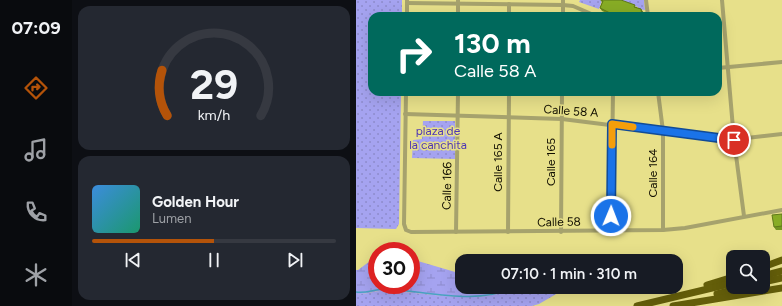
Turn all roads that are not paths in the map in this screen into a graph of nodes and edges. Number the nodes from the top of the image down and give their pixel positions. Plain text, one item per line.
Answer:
1 (646, 0) edge
2 (722, 0) edge
3 (407, 2) edge
4 (458, 2) edge
5 (563, 2) edge
6 (509, 4) junction
7 (509, 12) edge
8 (587, 12) edge
9 (648, 12) edge
10 (782, 62) edge
11 (722, 68) edge
12 (727, 68) junction
13 (406, 96) edge
14 (458, 96) edge
15 (509, 96) edge
16 (562, 96) edge
17 (613, 96) edge
18 (659, 96) edge
19 (405, 114) junction
20 (458, 116) junction
21 (509, 118) junction
22 (562, 119) junction
23 (612, 124) junction
24 (663, 131) junction
25 (782, 134) edge
26 (734, 140) junction
27 (782, 210) edge
28 (744, 216) junction
29 (663, 230) junction
30 (611, 231) junction
31 (456, 232) junction
32 (508, 232) junction
33 (561, 232) junction
34 (782, 260) edge
35 (770, 264) edge
36 (782, 271) edge
37 (770, 274) edge
38 (782, 278) edge
39 (726, 279) edge
40 (770, 281) edge
41 (726, 285) edge
42 (782, 288) edge
43 (726, 291) edge
44 (650, 303) junction
45 (637, 306) edge
46 (666, 306) edge
47 (673, 306) edge

1 - 9 street
2 - 12 street
3 - 4 street
4 - 6 street
5 - 6 street
5 - 8 street
6 - 7 street
10 - 12 street
11 - 12 street
12 - 26 street
13 - 19 street
14 - 20 street, Calle 166
15 - 21 street, Calle 165 A
16 - 22 street, Calle 165
17 - 23 street
18 - 24 street, Calle 164
19 - 20 street, Calle 58 A
19 - 31 street, Calle 58
20 - 21 street, Calle 58 A
20 - 31 street, Calle 166
21 - 22 street, Calle 58 A
21 - 32 street, Calle 165 A
22 - 23 street, Calle 58 A
22 - 33 street, Calle 165
23 - 24 street, Calle 58 A
23 - 30 street
24 - 26 street, Calle 58 A
24 - 29 street, Calle 164
25 - 26 street, Calle 58 A
26 - 28 street
27 - 28 street, Calle 58
28 - 29 street, Calle 58
29 - 30 street, Calle 58
30 - 33 street, Calle 58
31 - 32 street, Calle 58
32 - 33 street, Calle 58
34 - 35 highway
36 - 37 highway
38 - 40 highway
39 - 44 highway
41 - 44 highway
42 - 47 highway
43 - 46 highway
44 - 45 highway

